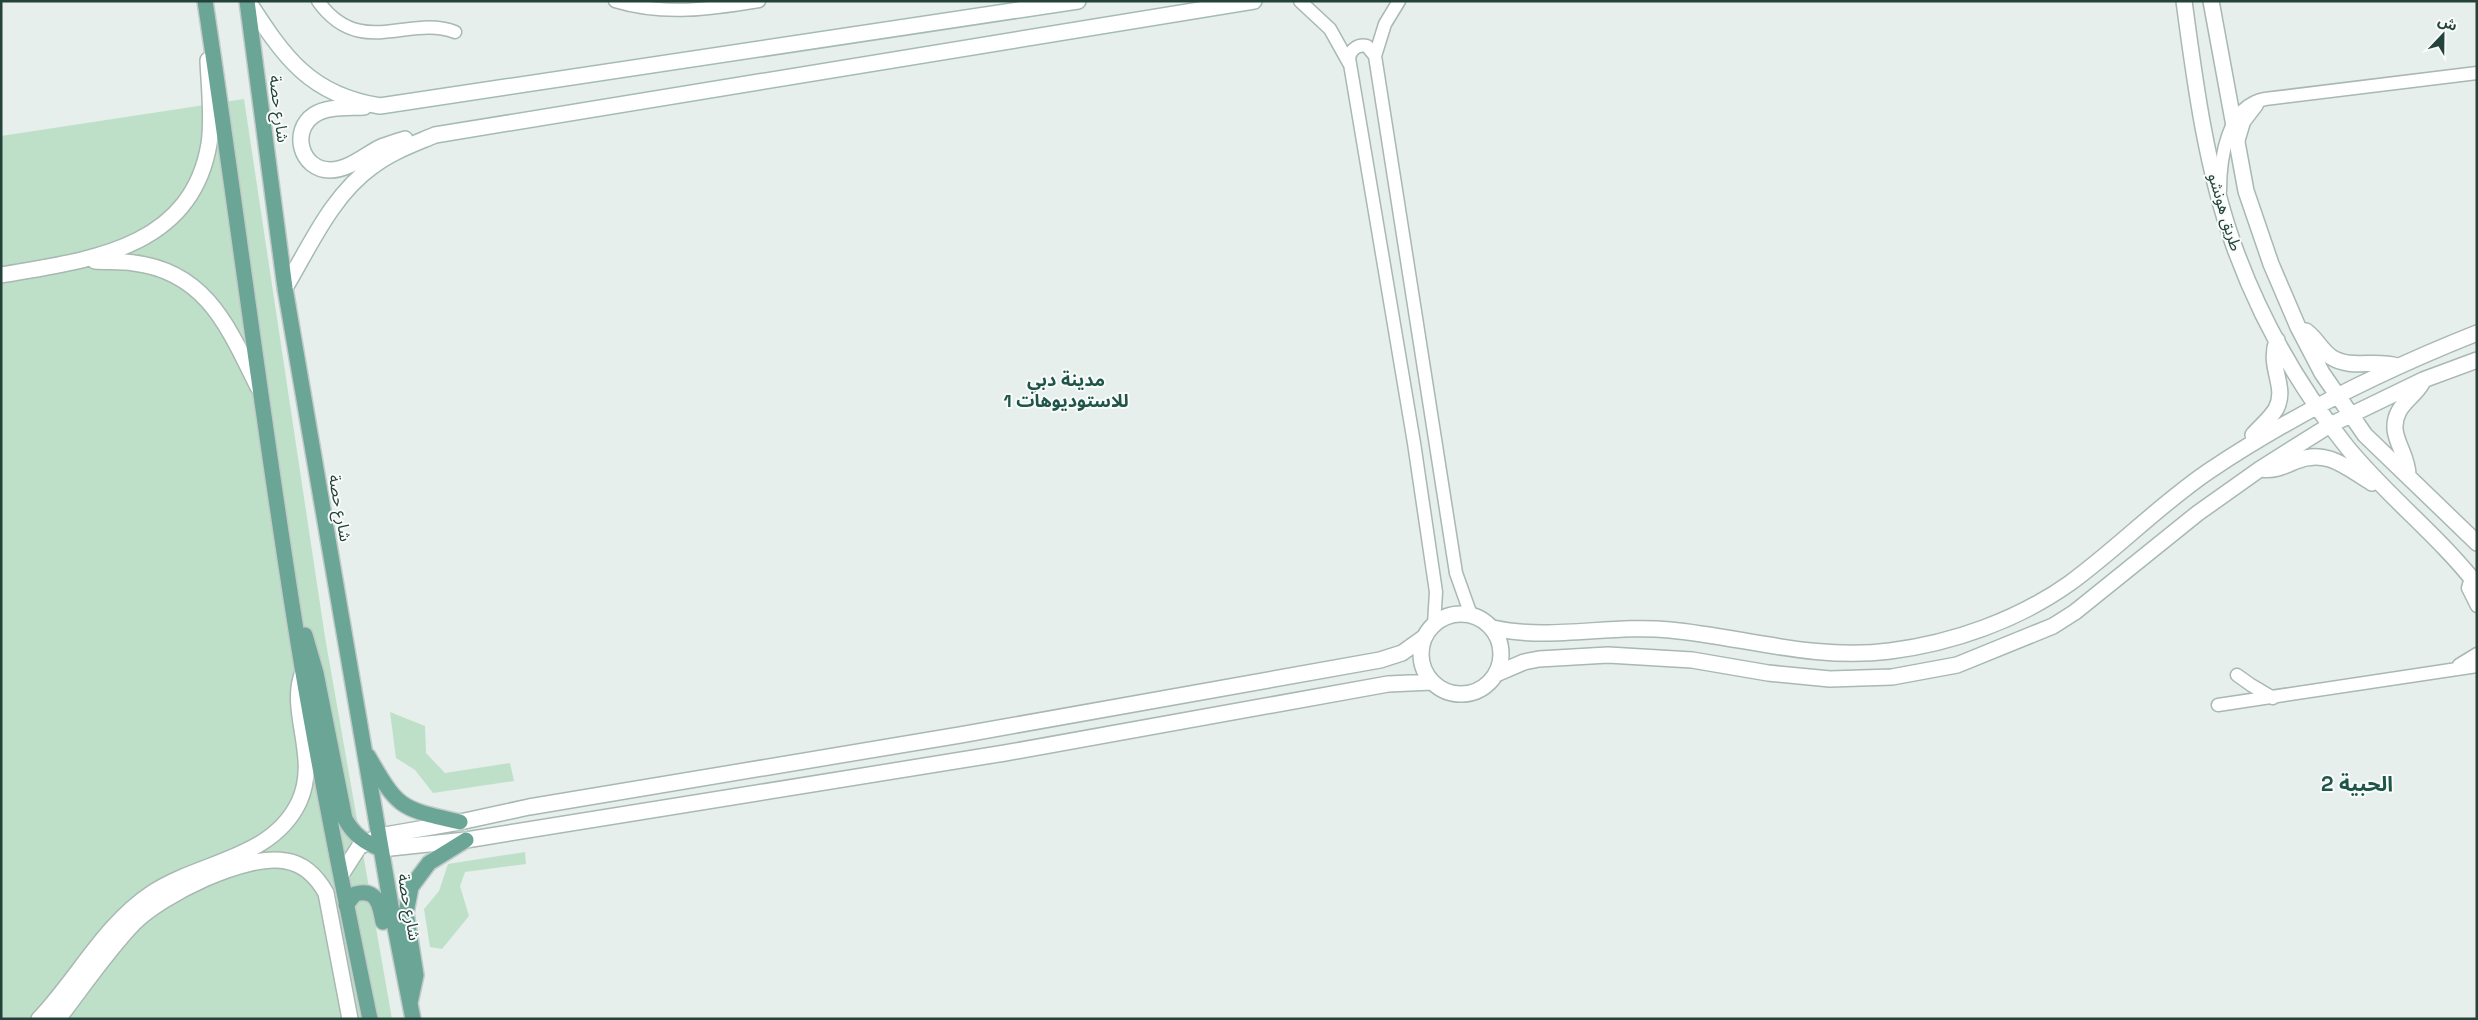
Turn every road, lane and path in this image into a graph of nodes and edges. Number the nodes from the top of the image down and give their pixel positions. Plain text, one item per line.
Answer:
1 (205, 1) edge
2 (248, 1) edge
3 (318, 1) edge
4 (615, 1) edge
5 (760, 1) edge
6 (1078, 1) edge
7 (1254, 1) edge
8 (1300, 1) edge
9 (1400, 1) edge
10 (2184, 1) edge
11 (2211, 1) edge
12 (455, 32) dead end
13 (211, 41) junction
14 (1375, 56) junction
15 (1349, 62) junction
16 (2477, 73) edge
17 (2265, 99) junction
18 (380, 106) junction
19 (2234, 122) junction
20 (435, 135) junction
21 (2238, 142) junction
22 (2221, 201) junction
23 (86, 261) junction
24 (1, 275) edge
25 (285, 288) junction
26 (2298, 327) junction
27 (2477, 333) edge
28 (2277, 340) junction
29 (2477, 360) edge
30 (2397, 366) junction
31 (2423, 380) junction
32 (260, 391) junction
33 (2336, 394) junction
34 (2316, 405) junction
35 (2350, 415) junction
36 (2330, 425) junction
37 (2247, 446) junction
38 (2260, 469) junction
39 (2408, 475) junction
40 (2392, 494) junction
41 (2477, 543) edge
42 (2474, 581) edge
43 (293, 606) junction
44 (2477, 606) edge
45 (1471, 615) junction
46 (1434, 624) junction
47 (1493, 628) junction
48 (1423, 638) junction
49 (2477, 654) edge
50 (2477, 666) edge
51 (2447, 670) junction
52 (303, 672) junction
53 (1496, 674) junction
54 (2238, 675) dead end
55 (1432, 682) junction
56 (2273, 698) junction
57 (2218, 704) dead end
58 (363, 748) junction
59 (460, 822) junction
60 (466, 840) junction
61 (375, 842) junction
62 (341, 874) junction
63 (346, 904) junction
64 (401, 966) junction
65 (411, 1012) edge
66 (40, 1019) edge
67 (58, 1019) edge
68 (350, 1019) edge
69 (370, 1019) edge

1 - 13 main road
2 - 18 street
2 - 25 main road, شارع حصة
3 - 12 street
4 - 5 street
6 - 18 street
7 - 20 street
8 - 15 street
9 - 14 street
10 - 22 street, طريق هونشو
11 - 19 street, طريق هونشو
13 - 23 street
13 - 32 main road
14 - 15 street
14 - 45 street
15 - 46 street
16 - 17 street
17 - 19 street
17 - 21 street
18 - 20 street
19 - 21 street, طريق هونشو
19 - 22 street
20 - 25 street
21 - 26 street, طريق هونشو
22 - 28 street, طريق هونشو
23 - 24 street
23 - 32 street
25 - 58 main road, شارع حصة
26 - 30 street
26 - 33 street, طريق هونشو
27 - 30 street
28 - 34 street, طريق هونشو
28 - 37 street
29 - 31 street
30 - 33 street
31 - 35 street
31 - 39 street
32 - 43 main road
33 - 34 street
33 - 35 street, طريق هونشو
34 - 36 street, طريق هونشو
34 - 37 street
35 - 36 street
35 - 39 street, طريق هونشو
36 - 38 street
36 - 40 street, طريق هونشو
37 - 47 street
38 - 40 street
38 - 53 street
39 - 41 street, طريق هونشو
40 - 42 street
42 - 44 street
43 - 52 main road
43 - 61 main road
45 - 46 street
45 - 47 street
46 - 48 street
47 - 53 street
48 - 55 street
48 - 59 street
49 - 51 street
50 - 51 street
51 - 56 street
52 - 62 main road
52 - 66 street
53 - 55 street
54 - 56 street
55 - 60 street
56 - 57 street
58 - 59 main road
58 - 61 main road, شارع حصة
59 - 61 street
60 - 61 street
60 - 65 main road
61 - 62 street
61 - 64 main road, شارع حصة
62 - 63 main road
63 - 64 main road
63 - 69 main road
64 - 65 main road, شارع حصة
67 - 68 street

